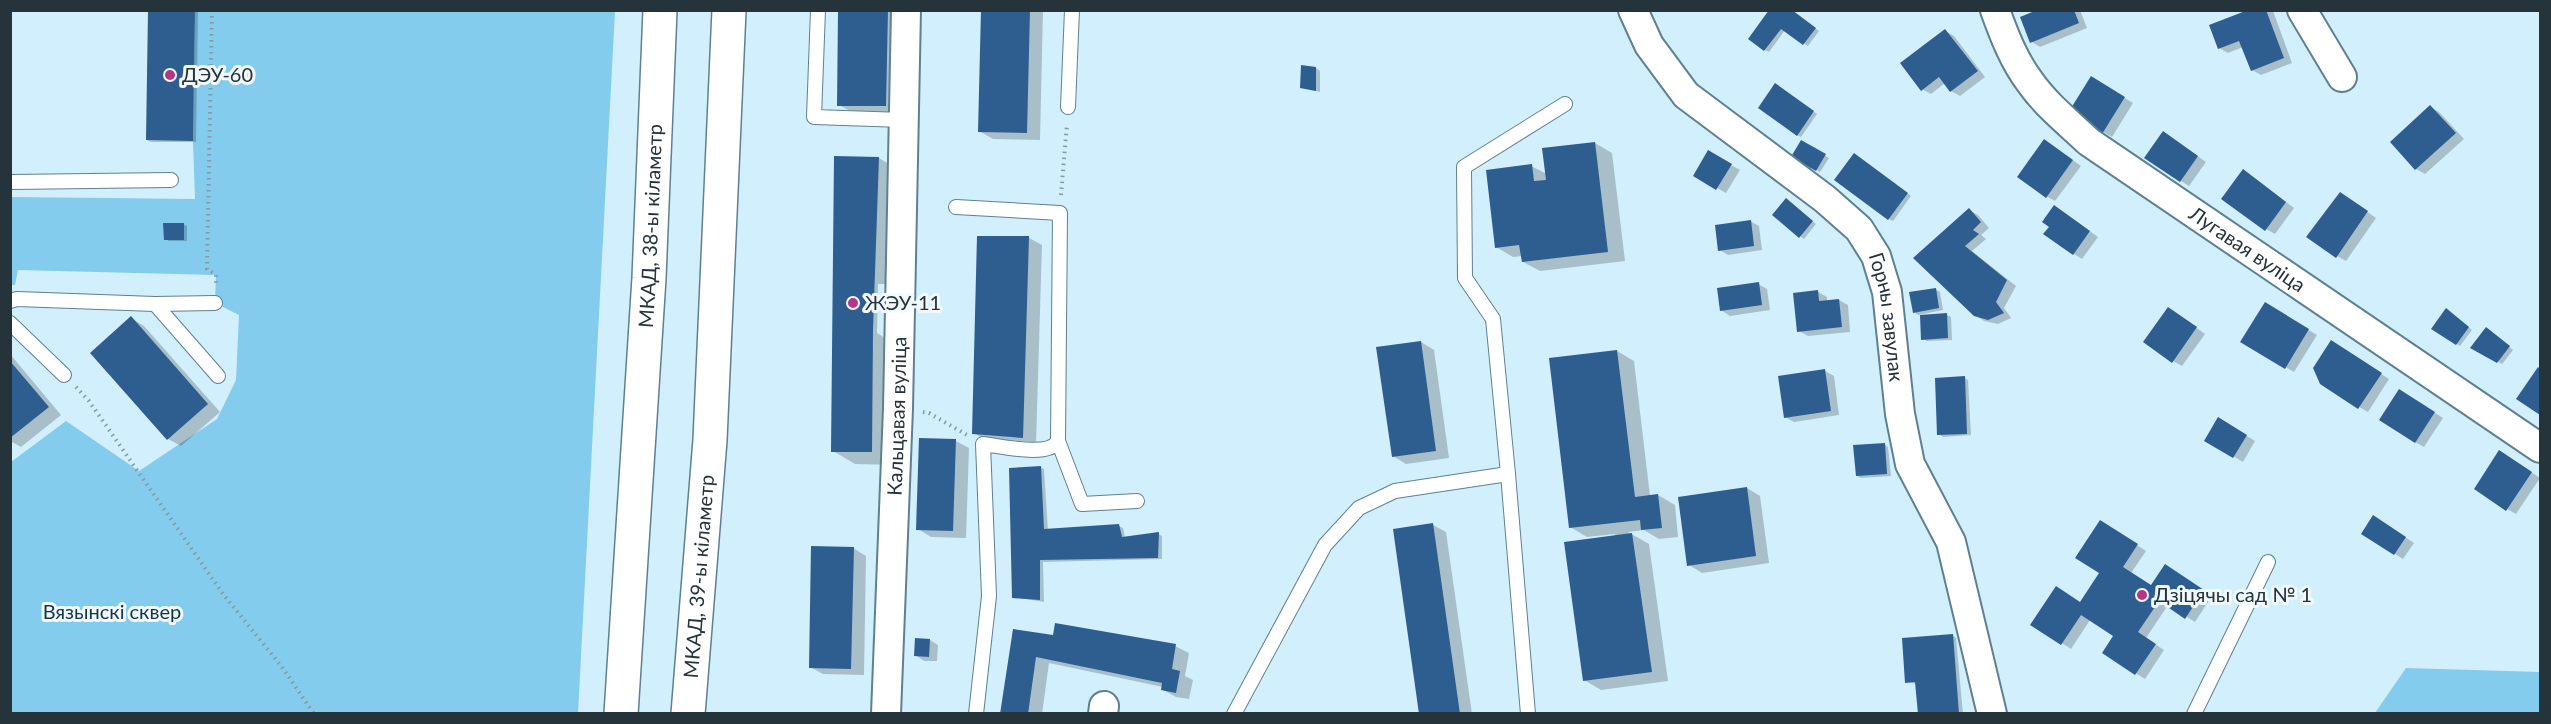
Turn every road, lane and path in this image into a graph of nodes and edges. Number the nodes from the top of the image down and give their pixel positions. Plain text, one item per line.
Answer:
1 (212, 10) edge
2 (660, 10) edge
3 (729, 10) edge
4 (818, 10) edge
5 (906, 10) edge
6 (1072, 10) edge
7 (1633, 10) edge
8 (1995, 10) edge
9 (2302, 10) edge
10 (2342, 76) dead end
11 (1565, 104) dead end
12 (1068, 107) joint
13 (903, 120) junction
14 (171, 180) dead end
15 (10, 182) edge
16 (956, 207) dead end
17 (1060, 213) junction
18 (10, 301) edge
19 (215, 303) joint
20 (155, 304) junction
21 (10, 323) edge
22 (64, 375) joint
23 (218, 376) dead end
24 (898, 408) junction
25 (1058, 441) junction
26 (983, 444) junction
27 (2541, 448) edge
28 (1508, 474) junction
29 (1137, 501) dead end
30 (2268, 562) dead end
31 (692, 664) junction
32 (314, 714) edge
33 (621, 714) edge
34 (688, 714) edge
35 (712, 714) edge
36 (886, 714) edge
37 (976, 714) edge
38 (1234, 714) edge
39 (1528, 714) edge
40 (1992, 714) edge
41 (2194, 714) edge

1 - 19 path
2 - 33 highway, МКАД, 38-ы кіламетр
3 - 31 highway, МКАД, 39-ы кіламетр
4 - 13 lane
5 - 13 street, Кальцавая вуліца
6 - 12 lane
7 - 40 street, Горны завулак
8 - 27 street, Лугавая вуліца
9 - 10 street
11 - 28 lane
12 - 17 path
13 - 24 street, Кальцавая вуліца
14 - 15 lane
16 - 17 lane
17 - 25 lane
18 - 20 lane
19 - 20 lane
20 - 23 lane
21 - 22 lane
22 - 32 path
24 - 26 path
24 - 36 street, Кальцавая вуліца
25 - 26 lane
25 - 29 lane
26 - 37 lane
28 - 38 lane
28 - 39 lane
30 - 41 lane
31 - 34 highway, МКАД, 39-ы кіламетр
31 - 35 highway

